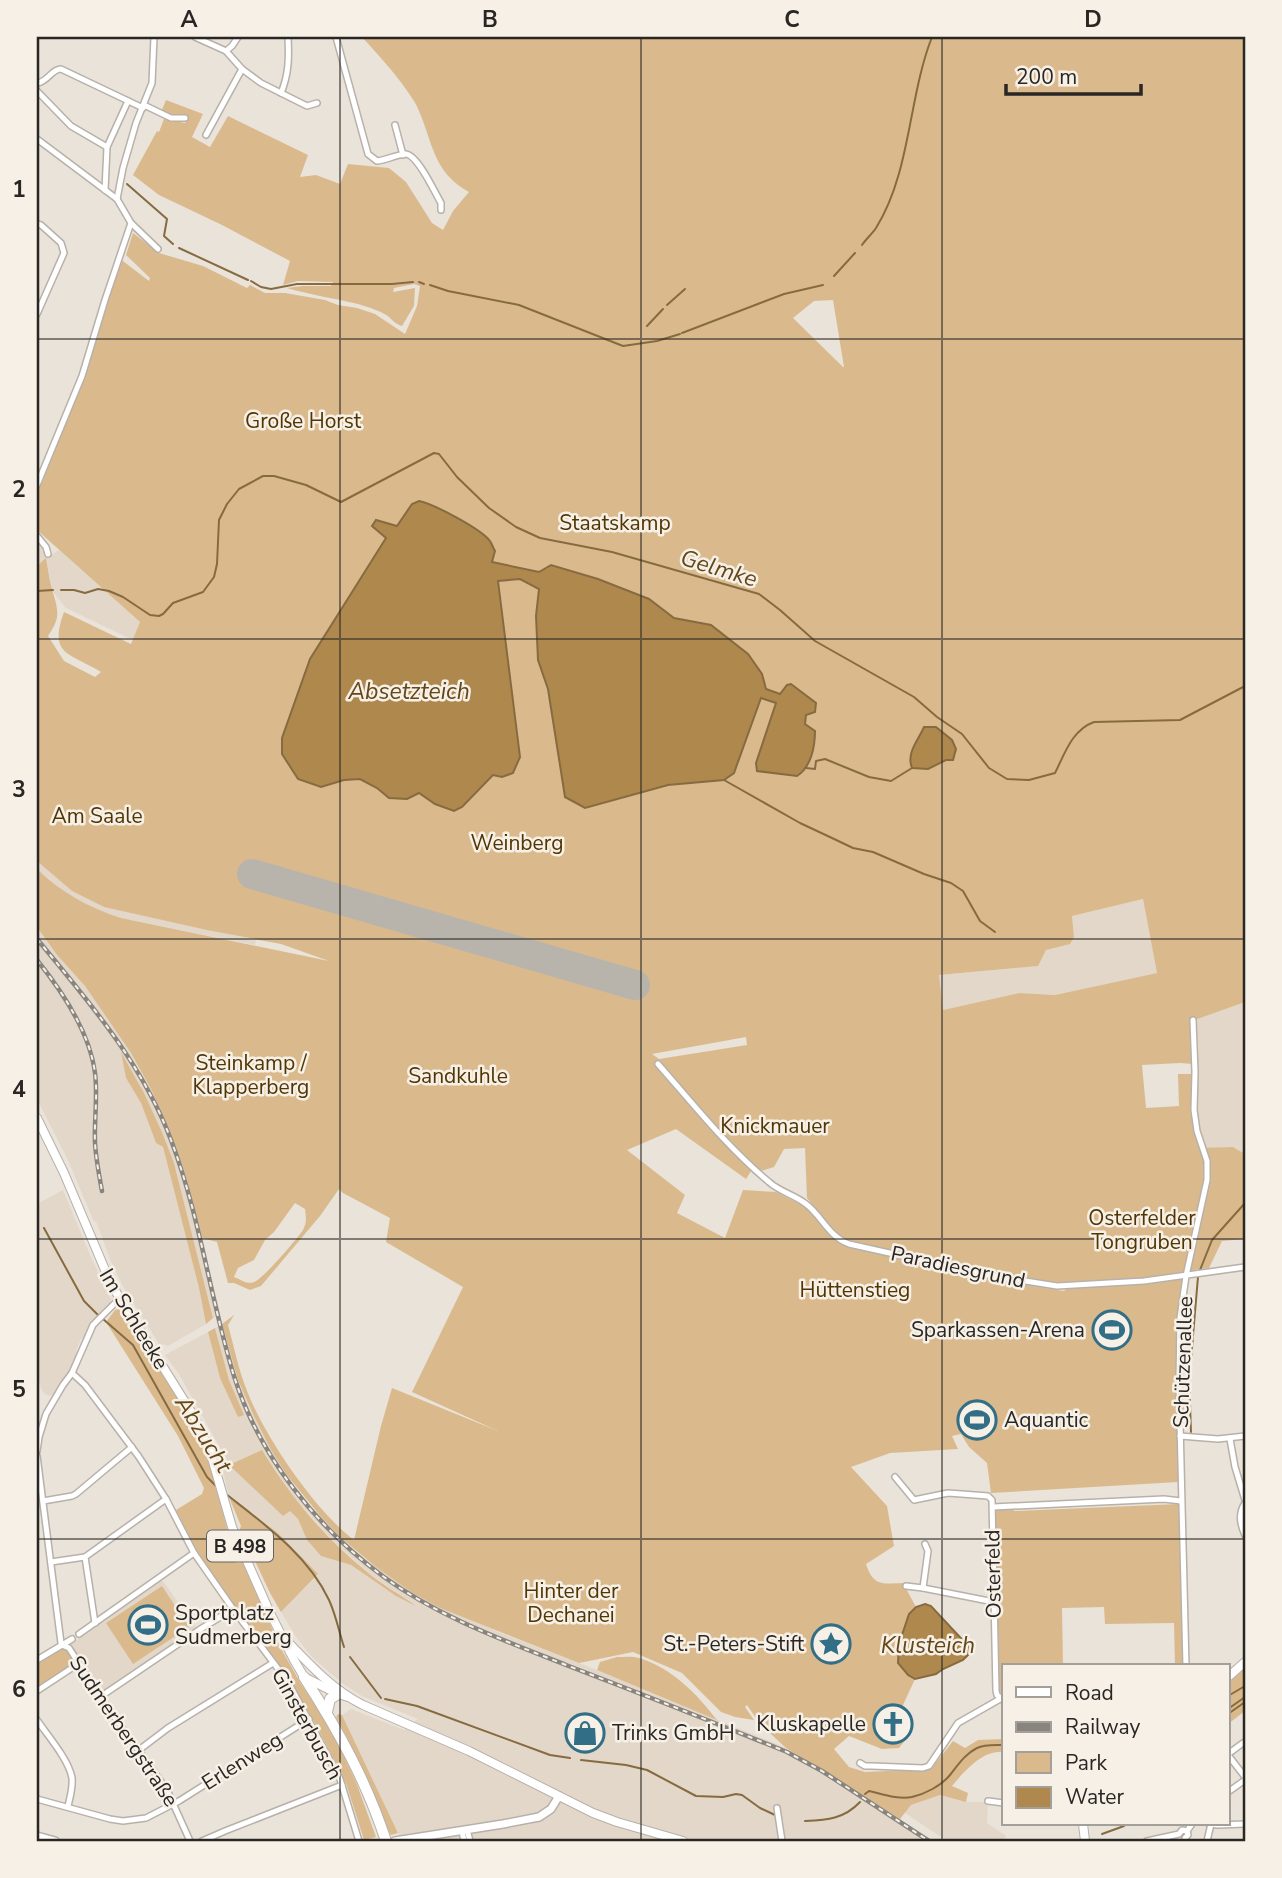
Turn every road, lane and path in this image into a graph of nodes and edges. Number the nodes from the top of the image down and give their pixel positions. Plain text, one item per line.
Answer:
1 (154, 37) edge
2 (195, 37) edge
3 (237, 37) edge
4 (288, 37) edge
5 (337, 37) edge
6 (226, 51) junction
7 (242, 69) junction
8 (37, 86) edge
9 (281, 93) junction
10 (128, 101) junction
11 (317, 103) dead end
12 (143, 107) junction
13 (185, 118) dead end
14 (395, 125) dead end
15 (206, 135) dead end
16 (37, 139) edge
17 (107, 148) junction
18 (403, 155) junction
19 (105, 190) junction
20 (117, 199) junction
21 (441, 210) dead end
22 (37, 223) edge
23 (131, 223) junction
24 (158, 249) dead end
25 (37, 314) edge
26 (37, 485) edge
27 (37, 536) edge
28 (48, 554) dead end
29 (1193, 1020) dead end
30 (658, 1064) dead end
31 (37, 1118) edge
32 (1245, 1267) edge
33 (1186, 1276) junction
34 (120, 1298) junction
35 (72, 1373) junction
36 (1180, 1436) junction
37 (1245, 1436) edge
38 (1230, 1439) junction
39 (132, 1447) junction
40 (37, 1454) edge
41 (895, 1477) dead end
42 (166, 1499) junction
43 (43, 1501) junction
44 (1181, 1501) junction
45 (1245, 1502) edge
46 (993, 1507) junction
47 (1245, 1535) edge
48 (925, 1544) dead end
49 (194, 1553) junction
50 (85, 1557) junction
51 (51, 1562) junction
52 (906, 1586) dead end
53 (923, 1588) junction
54 (994, 1602) junction
55 (233, 1609) junction
56 (94, 1623) junction
57 (79, 1634) dead end
58 (280, 1634) junction
59 (72, 1639) dead end
60 (62, 1646) junction
61 (37, 1660) edge
62 (1245, 1662) edge
63 (273, 1663) junction
64 (78, 1664) junction
65 (1186, 1664) edge
66 (1230, 1674) edge
67 (304, 1677) junction
68 (37, 1690) edge
69 (343, 1696) junction
70 (100, 1697) junction
71 (1002, 1700) edge
72 (327, 1712) junction
73 (309, 1719) junction
74 (37, 1720) edge
75 (1243, 1743) dead end
76 (139, 1750) junction
77 (1230, 1753) edge
78 (1230, 1757) edge
79 (860, 1763) dead end
80 (1245, 1779) edge
81 (342, 1785) junction
82 (1230, 1790) edge
83 (558, 1795) junction
84 (37, 1799) edge
85 (988, 1801) dead end
86 (175, 1803) junction
87 (1002, 1803) edge
88 (68, 1807) junction
89 (777, 1808) dead end
90 (1183, 1829) edge
91 (464, 1830) junction
92 (37, 1836) edge
93 (385, 1837) edge
94 (1186, 1840) edge
95 (55, 1841) edge
96 (190, 1841) edge
97 (202, 1841) edge
98 (359, 1841) edge
99 (395, 1841) edge
100 (464, 1841) edge
101 (470, 1841) edge
102 (682, 1841) edge
103 (782, 1841) edge
104 (1147, 1841) edge

1 - 12 street
2 - 6 street
3 - 6 street
4 - 9 street
5 - 18 street
6 - 7 street
7 - 9 street
7 - 15 street
8 - 10 street
8 - 17 street
9 - 11 street
10 - 12 street
10 - 17 street
12 - 13 street
12 - 20 street
14 - 18 street
16 - 19 street
17 - 19 street
18 - 21 street
19 - 20 street
20 - 23 street
22 - 25 street
23 - 24 street
23 - 26 street
27 - 28 street
29 - 33 street, Schützenallee
30 - 33 street, Paradiesgrund
31 - 34 main road, Im Schleeke / B 498
32 - 33 street, Paradiesgrund
33 - 36 street, Schützenallee
34 - 35 street, Sudmerbergstraße
34 - 58 main road, Im Schleeke / B 498
35 - 39 street, Ginsterbusch
35 - 40 street, Sudmerbergstraße
36 - 38 street
36 - 44 street, Schützenallee
37 - 38 street
38 - 45 street
39 - 42 street, Ginsterbusch
39 - 43 street
40 - 43 street, Sudmerbergstraße
41 - 46 street
42 - 49 street, Ginsterbusch
42 - 50 street
43 - 51 street, Sudmerbergstraße
44 - 46 street, Osterfeld
44 - 65 street, Schützenallee
45 - 47 street
46 - 54 street, Osterfeld
48 - 53 street
49 - 55 street, Ginsterbusch
49 - 56 street
50 - 51 street
50 - 56 street
51 - 60 street, Sudmerbergstraße
52 - 53 street
53 - 54 street
54 - 71 street, Osterfeld
55 - 63 street, Ginsterbusch
55 - 70 street
56 - 57 street
58 - 67 main road, Im Schleeke / B 498
58 - 69 main road, Im Schleeke
59 - 60 street
60 - 61 street
60 - 64 street, Sudmerbergstraße
62 - 66 main road
63 - 73 street, Ginsterbusch
63 - 76 street
64 - 68 street
64 - 70 street, Sudmerbergstraße
67 - 69 main road, Im Schleeke
67 - 72 highway
69 - 72 highway
69 - 83 main road, Im Schleeke
70 - 76 street, Sudmerbergstraße
71 - 79 street
72 - 93 highway
73 - 81 street, Ginsterbusch
73 - 86 street, Erlenweg
74 - 88 street
75 - 77 street
76 - 86 street, Sudmerbergstraße
78 - 80 street
80 - 82 street
81 - 97 street
81 - 98 street, Ginsterbusch
83 - 91 main road
83 - 102 main road, Im Schleeke
84 - 88 street, Erlenweg
85 - 87 street
86 - 88 street, Erlenweg
86 - 96 street, Sudmerbergstraße
89 - 103 street
90 - 94 street
90 - 104 street
91 - 99 main road
91 - 100 street
91 - 101 street
92 - 95 main road

